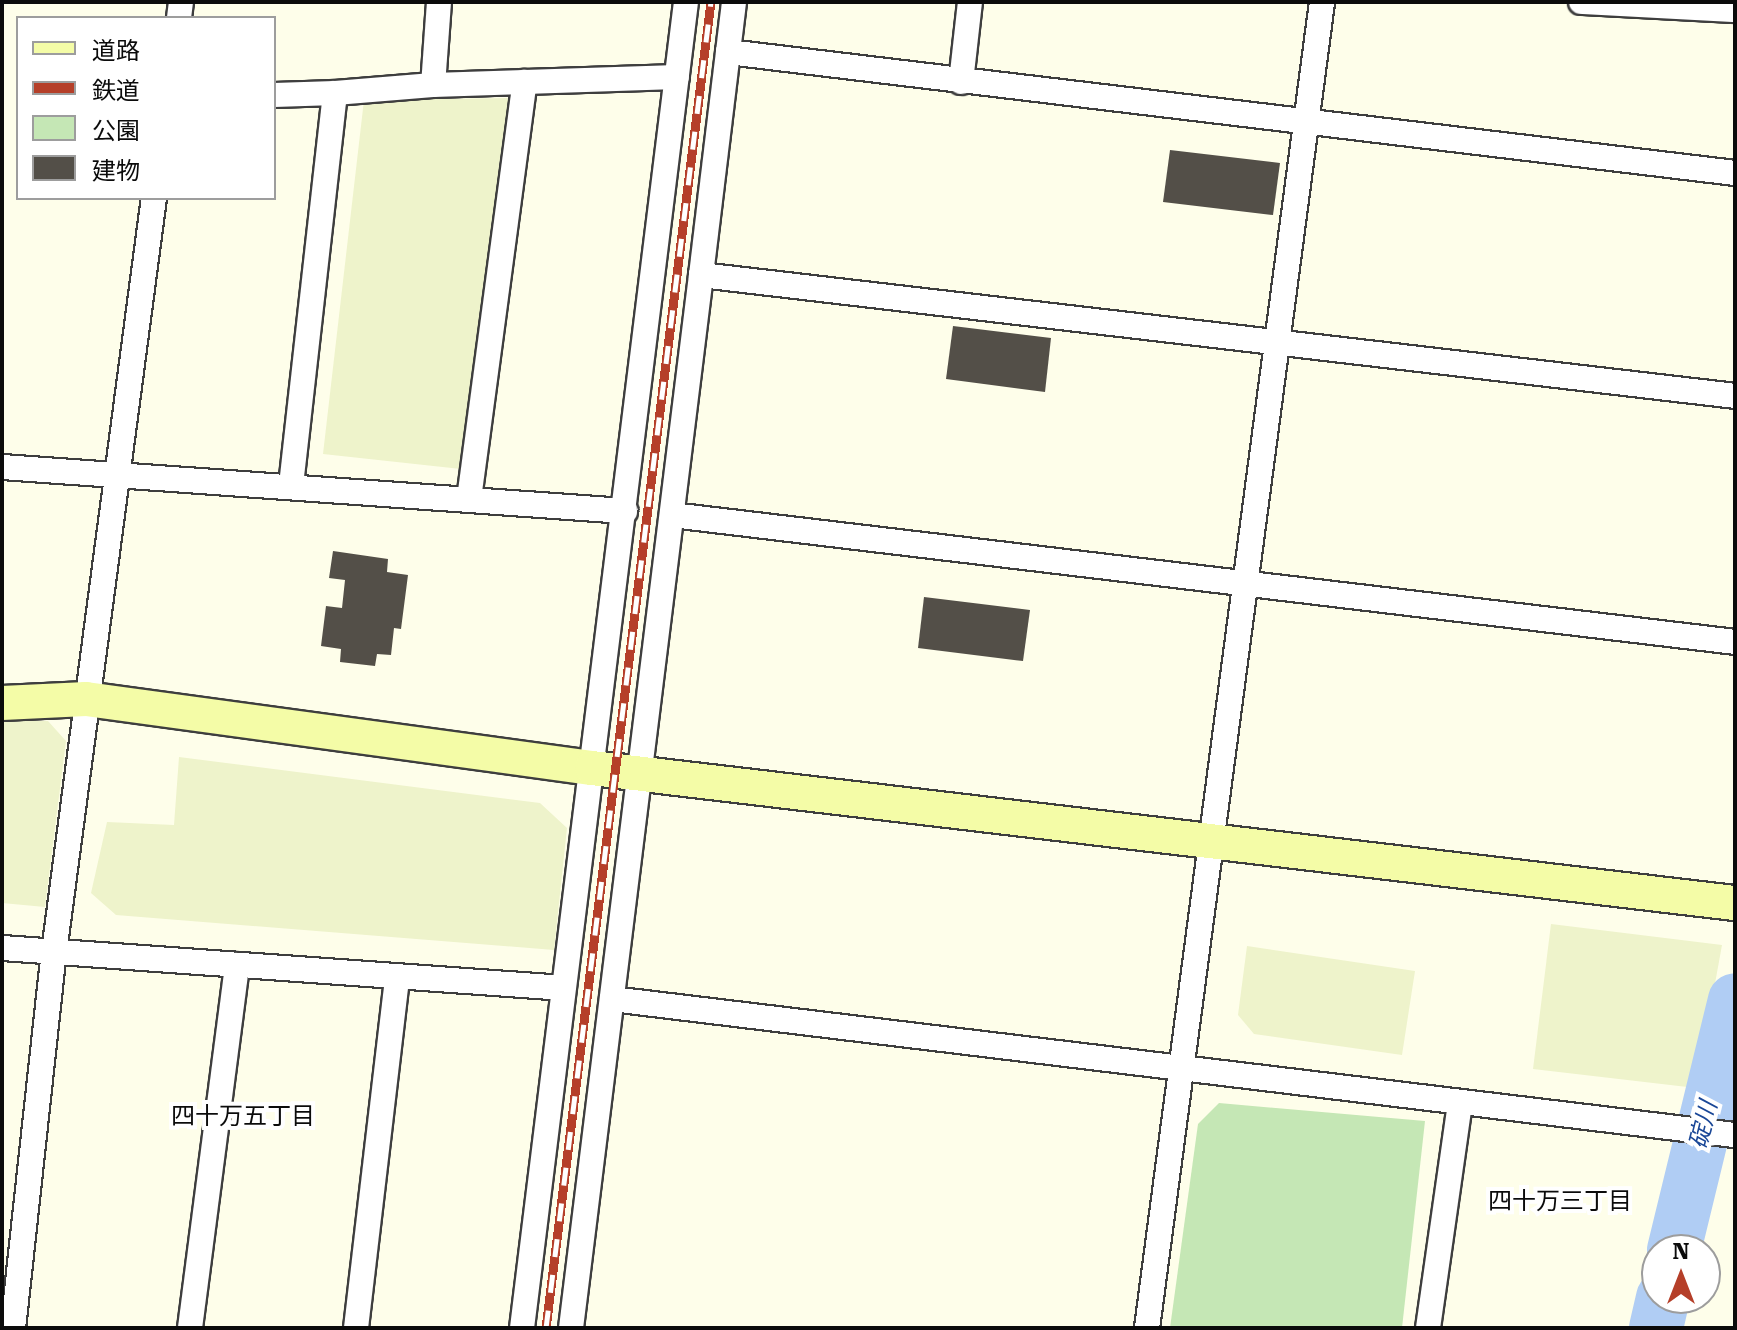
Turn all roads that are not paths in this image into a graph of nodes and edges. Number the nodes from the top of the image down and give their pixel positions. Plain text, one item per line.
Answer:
1 (439, 2) edge
2 (686, 2) edge
3 (734, 2) edge
4 (970, 2) edge
5 (1322, 2) edge
6 (1581, 2) edge
7 (1735, 10) edge
8 (728, 52) junction
9 (677, 77) junction
10 (525, 82) junction
11 (961, 82) junction
12 (433, 85) junction
13 (335, 93) junction
14 (276, 95) edge
15 (1307, 121) junction
16 (1735, 173) edge
17 (154, 200) edge
18 (701, 275) junction
19 (1280, 345) junction
20 (1735, 396) edge
21 (2, 467) edge
22 (116, 471) junction
23 (291, 485) junction
24 (469, 499) junction
25 (625, 511) junction
26 (672, 515) junction
27 (1249, 584) junction
28 (1735, 642) edge
29 (86, 699) junction
30 (2, 703) edge
31 (592, 768) junction
32 (638, 773) junction
33 (1213, 843) junction
34 (1735, 903) edge
35 (2, 948) edge
36 (54, 952) junction
37 (237, 965) junction
38 (397, 978) junction
39 (564, 988) junction
40 (612, 999) junction
41 (1181, 1068) junction
42 (1460, 1102) junction
43 (1733, 1135) edge
44 (13, 1328) edge
45 (190, 1328) edge
46 (356, 1328) edge
47 (522, 1328) edge
48 (571, 1328) edge
49 (1147, 1328) edge
50 (1428, 1328) edge

1 - 12 street
2 - 9 street
3 - 8 street
4 - 11 street
5 - 15 street
6 - 7 street
8 - 11 street
8 - 18 street
9 - 10 street
9 - 25 street
10 - 12 street
10 - 24 street
11 - 15 street
12 - 13 street
13 - 14 street
13 - 23 street
15 - 16 street
15 - 19 street
17 - 22 street
18 - 19 street
18 - 26 street
19 - 20 street
19 - 27 street
21 - 22 street
22 - 23 street
22 - 29 street
23 - 24 street
24 - 25 street
25 - 31 street
26 - 27 street
26 - 32 street
27 - 28 street
27 - 33 street
29 - 30 street
29 - 31 street
29 - 36 street
31 - 32 street
31 - 39 street
32 - 33 street
32 - 40 street
33 - 34 street
33 - 41 street
35 - 36 street
36 - 37 street
36 - 44 street
37 - 38 street
37 - 45 street
38 - 39 street
38 - 46 street
39 - 47 street
40 - 41 street
40 - 48 street
41 - 42 street
41 - 49 street
42 - 43 street
42 - 50 street

